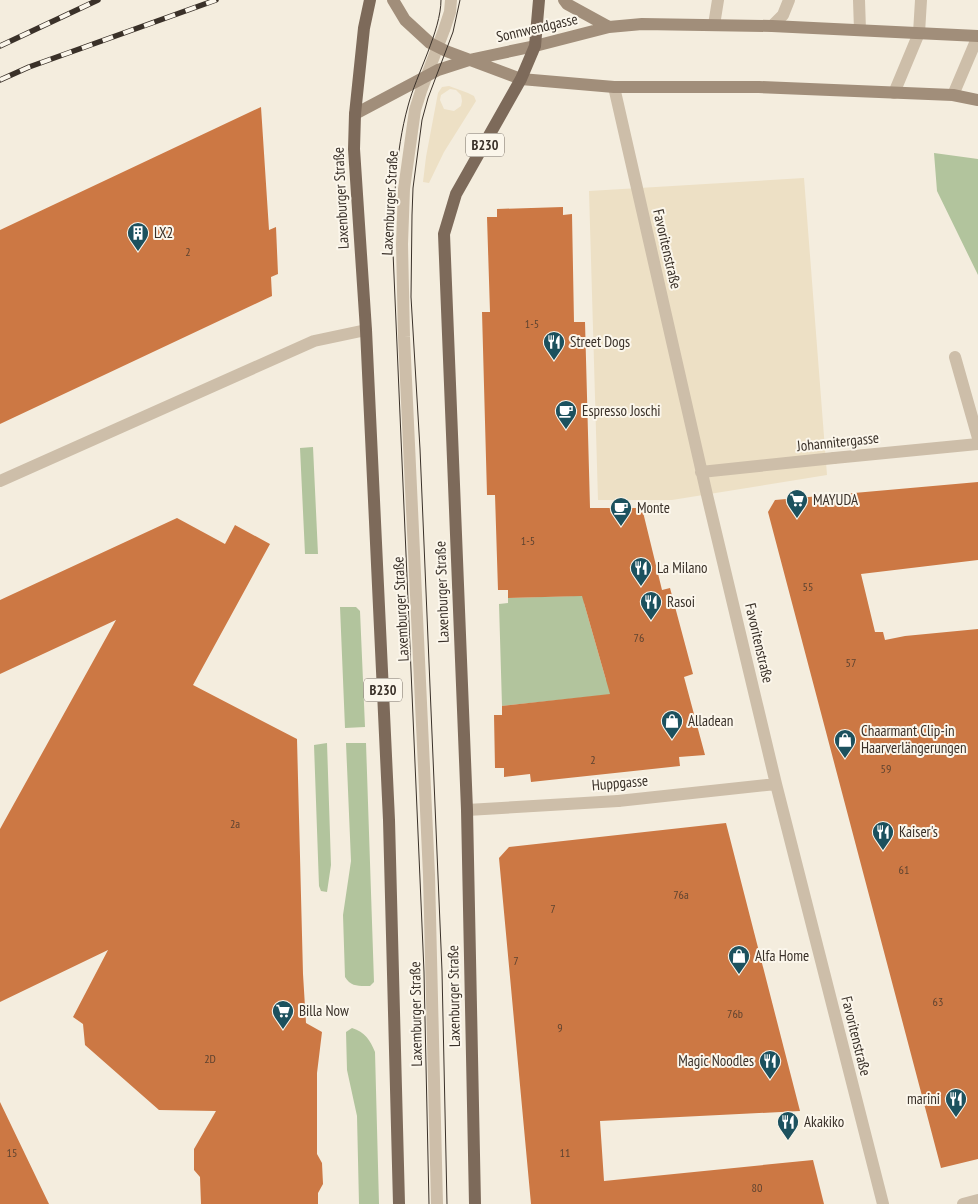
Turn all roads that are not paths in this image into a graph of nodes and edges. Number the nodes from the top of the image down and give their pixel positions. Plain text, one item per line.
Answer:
1 (370, 0) edge
2 (393, 0) edge
3 (451, 0) edge
4 (539, 0) edge
5 (564, 0) edge
6 (718, 0) edge
7 (789, 0) edge
8 (859, 0) edge
9 (921, 0) edge
10 (714, 25) junction
11 (772, 26) junction
12 (609, 27) junction
13 (860, 30) junction
14 (919, 33) junction
15 (978, 36) edge
16 (535, 46) junction
17 (438, 47) junction
18 (469, 60) junction
19 (426, 76) junction
20 (521, 79) junction
21 (614, 87) junction
22 (894, 93) junction
23 (953, 95) junction
24 (978, 100) edge
25 (355, 114) junction
26 (366, 330) junction
27 (955, 357) dead end
28 (978, 438) edge
29 (978, 444) edge
30 (701, 472) junction
31 (0, 481) edge
32 (776, 784) junction
33 (467, 810) junction
34 (978, 1200) edge
35 (399, 1204) edge
36 (437, 1204) edge
37 (475, 1204) edge
38 (882, 1204) edge
39 (963, 1204) edge

1 - 25 main road, Laxenburger Straße / B230
2 - 17 main road
3 - 17 street, Laxemburger Straße
4 - 16 main road, Laxenburger Straße / B230
5 - 12 main road
6 - 10 street
7 - 11 street
8 - 13 street
9 - 14 street
10 - 11 main road, Sonnwendgasse
10 - 12 main road, Sonnwendgasse
11 - 13 main road, Sonnwendgasse
12 - 16 main road, Sonnwendgasse
13 - 14 main road, Sonnwendgasse
14 - 15 main road, Sonnwendgasse
14 - 22 street
15 - 23 street
16 - 18 main road, Sonnwendgasse
16 - 20 main road, Laxenburger Straße / B230
17 - 18 main road
17 - 19 street, Laxemburger Straße
18 - 19 main road, Sonnwendgasse
18 - 20 main road
19 - 25 main road, Sonnwendgasse
19 - 36 street, Laxemburger Straße
20 - 21 main road
20 - 33 main road, Laxenburger Straße / B230
21 - 22 main road
21 - 30 street, Favoritenstraße
22 - 23 main road
23 - 24 main road
25 - 26 main road, Laxenburger Straße / B230
26 - 31 street
26 - 35 main road, Laxenburger Straße / B230
27 - 28 street
29 - 30 street, Johannitergasse
30 - 32 street, Favoritenstraße
32 - 33 street, Huppgasse
32 - 38 street, Favoritenstraße
33 - 37 main road, Laxenburger Straße / B230
34 - 39 street

